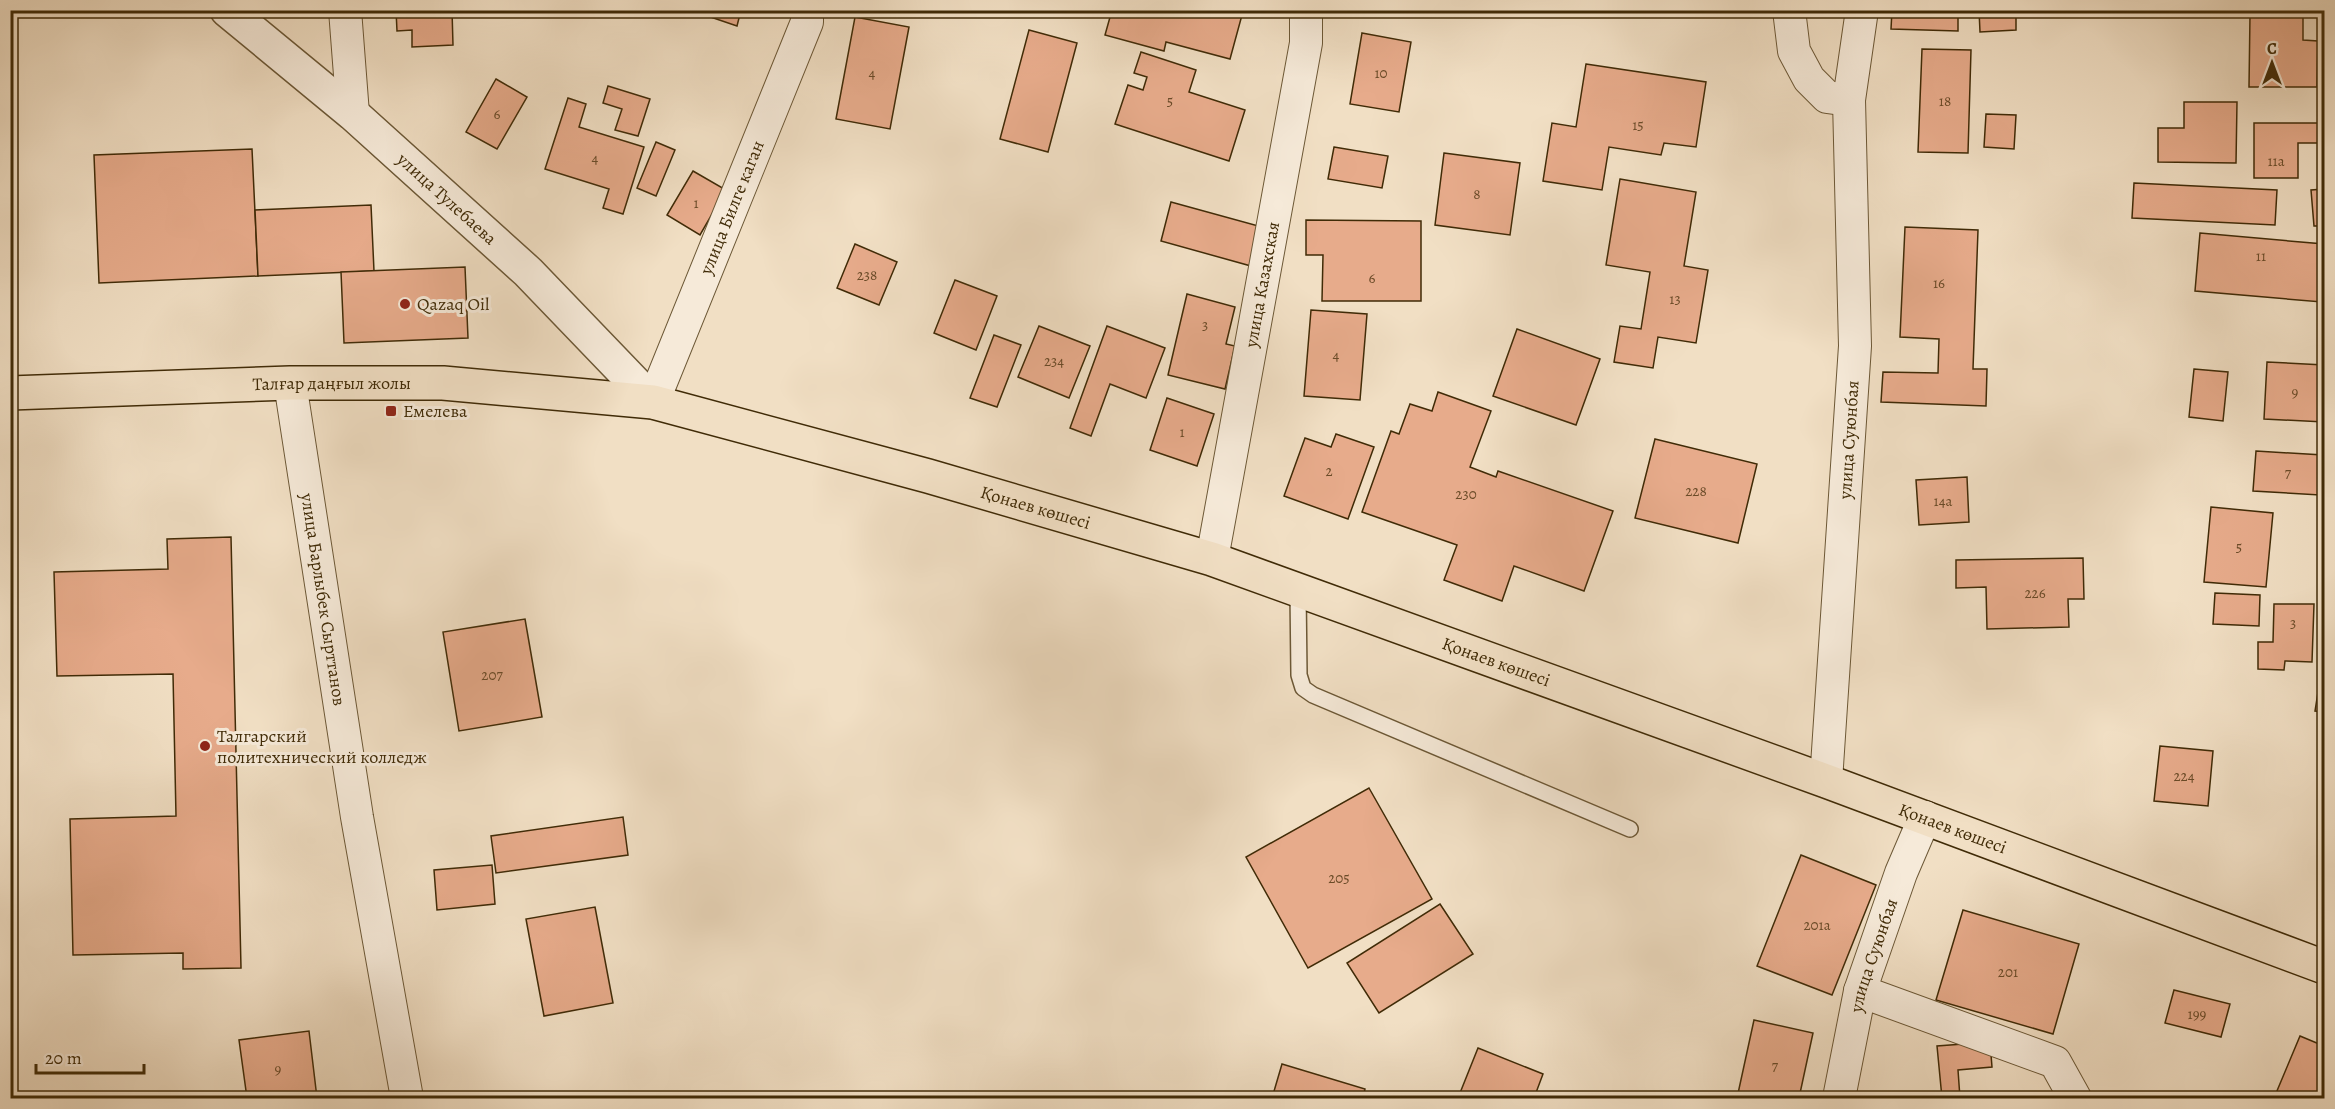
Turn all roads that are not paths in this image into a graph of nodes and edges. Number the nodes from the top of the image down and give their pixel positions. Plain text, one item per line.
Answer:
1 (227, 10) edge
2 (345, 10) edge
3 (807, 10) edge
4 (1306, 10) edge
5 (1789, 10) edge
6 (1862, 10) edge
7 (1849, 100) junction
8 (353, 114) junction
9 (290, 382) junction
10 (10, 393) edge
11 (653, 402) junction
12 (1212, 559) junction
13 (1298, 591) junction
14 (1826, 781) junction
15 (1925, 817) junction
16 (1630, 829) dead end
17 (2325, 967) edge
18 (1860, 991) junction
19 (407, 1098) edge
20 (1839, 1098) edge
21 (2075, 1098) edge

1 - 8 street, улица Тулебаева
2 - 8 street
3 - 11 street, улица Билге каган
4 - 12 street, улица Казахская
5 - 7 street
6 - 7 street, улица Суюнбая
7 - 14 street, улица Суюнбая
8 - 11 street, улица Тулебаева
9 - 10 main road, Талғар даңғыл жолы
9 - 11 main road, Талғар даңғыл жолы
9 - 19 street, улица Барлыбек Сырттанов
11 - 12 main road, Қонаев көшесі
12 - 13 main road, Қонаев көшесі
13 - 14 main road, Қонаев көшесі
13 - 16 lane
14 - 15 main road, Қонаев көшесі
15 - 17 main road, Қонаев көшесі
15 - 18 street, улица Суюнбая
18 - 20 street, улица Суюнбая
18 - 21 street

